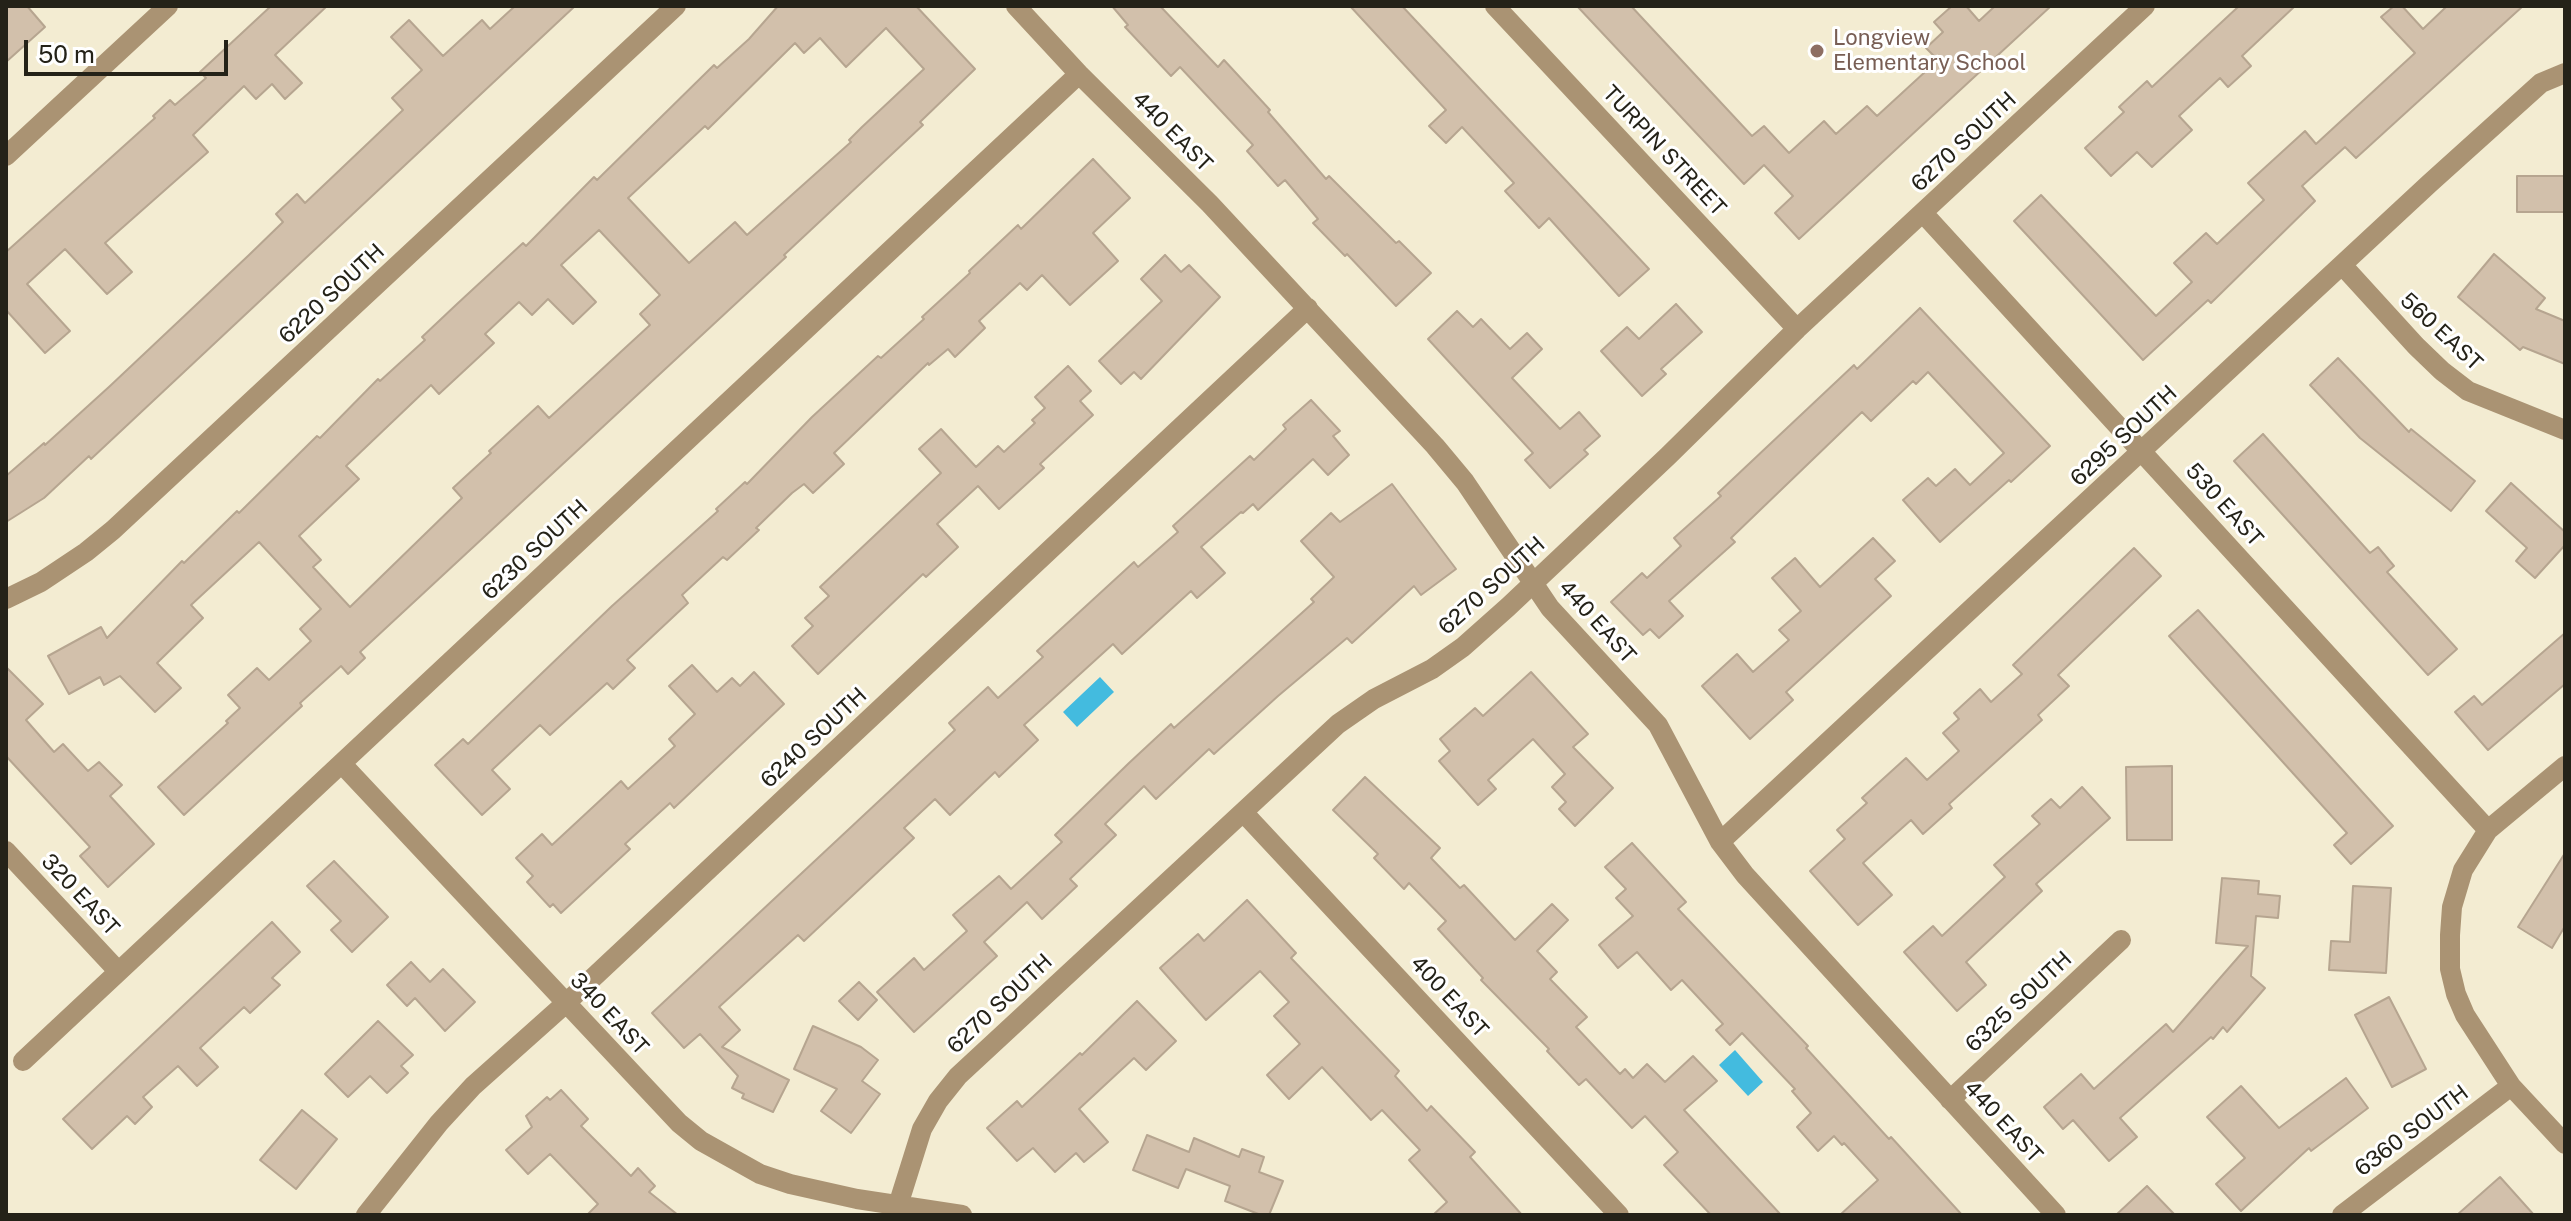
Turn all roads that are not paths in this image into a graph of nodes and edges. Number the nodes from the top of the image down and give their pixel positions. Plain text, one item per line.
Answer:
1 (168, 6) edge
2 (676, 6) edge
3 (1016, 6) edge
4 (1495, 6) edge
5 (2145, 6) edge
6 (2565, 73) edge
7 (1079, 74) junction
8 (6, 156) edge
9 (1923, 213) junction
10 (2343, 266) junction
11 (1308, 308) junction
12 (1797, 329) junction
13 (2565, 430) edge
14 (2143, 452) junction
15 (1532, 584) junction
16 (6, 599) edge
17 (342, 764) junction
18 (2565, 766) edge
19 (1243, 812) junction
20 (2488, 830) junction
21 (1720, 842) junction
22 (6, 851) edge
23 (2121, 940) dead end
24 (118, 971) junction
25 (566, 1003) junction
26 (23, 1061) dead end
27 (2511, 1086) junction
28 (1950, 1100) junction
29 (2565, 1144) edge
30 (896, 1211) edge
31 (366, 1215) edge
32 (962, 1215) edge
33 (1619, 1215) edge
34 (2056, 1215) edge
35 (2342, 1215) edge

1 - 8 street
2 - 16 street, 6220 SOUTH
3 - 7 street, 440 EAST
4 - 12 street, TURPIN STREET
5 - 9 street, 6270 SOUTH
6 - 10 street, 6295 SOUTH
7 - 11 street, 440 EAST
7 - 17 street, 6230 SOUTH
9 - 12 street, 6270 SOUTH
9 - 14 street, 530 EAST
10 - 13 street, 560 EAST
10 - 14 street, 6295 SOUTH
11 - 15 street, 440 EAST
11 - 25 street, 6240 SOUTH
12 - 15 street, 6270 SOUTH
14 - 20 street, 530 EAST
14 - 21 street, 6295 SOUTH
15 - 19 street, 6270 SOUTH
15 - 21 street, 440 EAST
17 - 24 street, 6230 SOUTH
17 - 25 street, 340 EAST
18 - 20 street
19 - 30 street, 6270 SOUTH
19 - 33 street, 400 EAST
20 - 27 street
21 - 28 street, 440 EAST
22 - 24 street, 320 EAST
23 - 28 street, 6325 SOUTH
24 - 26 street, 6230 SOUTH
25 - 30 street, 340 EAST
25 - 31 street, 6240 SOUTH
27 - 29 street
27 - 35 street, 6360 SOUTH
28 - 34 street, 440 EAST
30 - 32 street, 340 EAST

